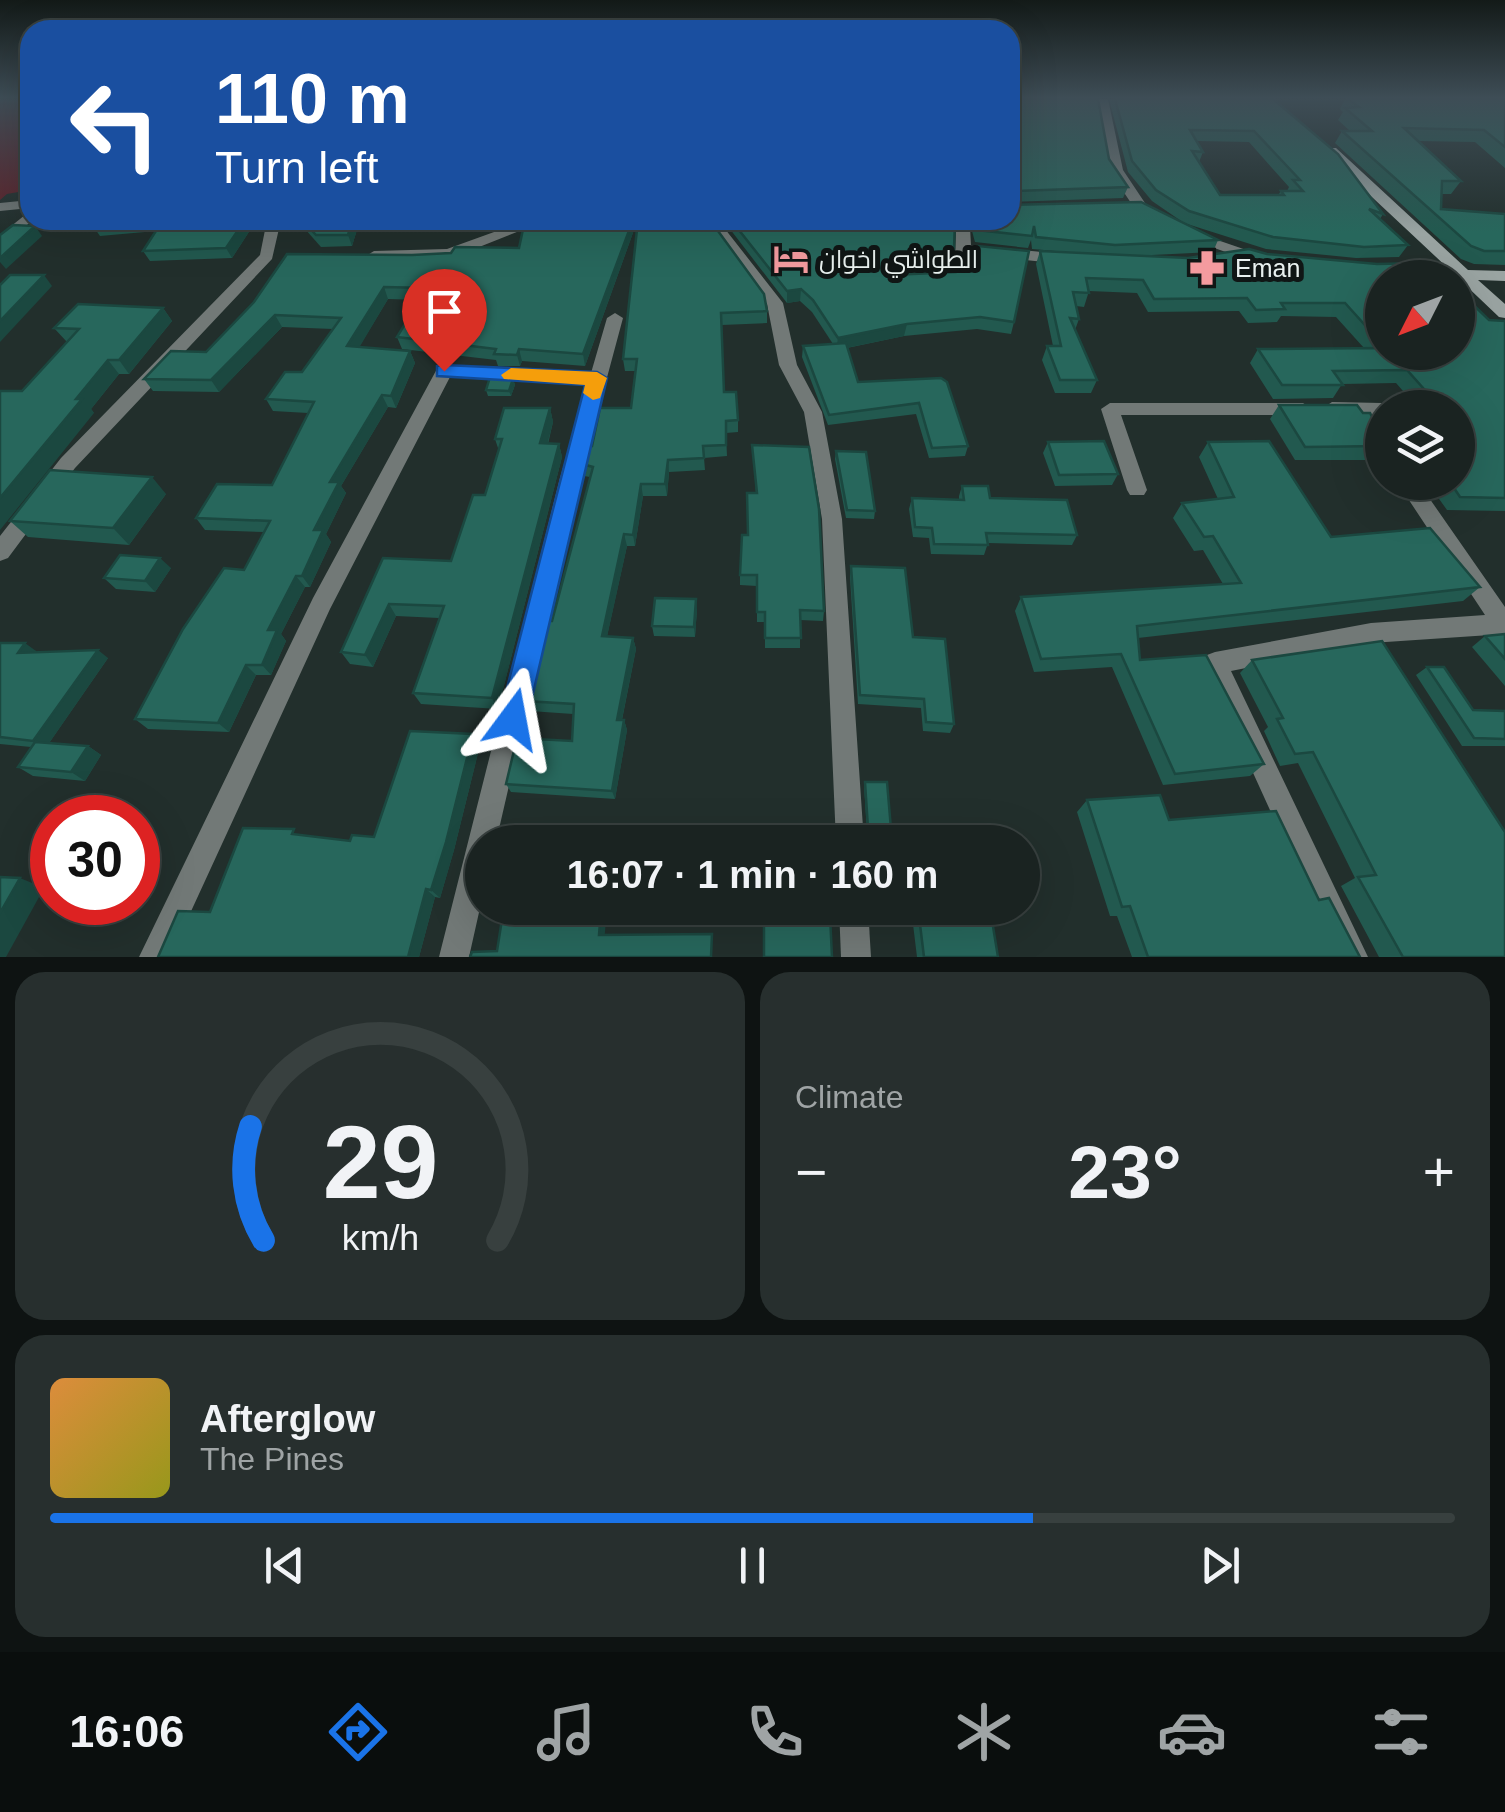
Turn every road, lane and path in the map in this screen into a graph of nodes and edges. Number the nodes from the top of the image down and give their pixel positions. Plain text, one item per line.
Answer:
1 (1111, 144) edge
2 (1139, 209) edge
3 (20, 224) edge
4 (275, 230) edge
5 (513, 230) edge
6 (718, 230) edge
7 (963, 230) edge
8 (1182, 230) edge
9 (0, 243) edge
10 (966, 249) junction
11 (1240, 254) junction
12 (354, 256) edge
13 (1091, 260) edge
14 (1274, 260) edge
15 (1204, 261) edge
16 (1505, 276) edge
17 (1475, 278) edge
18 (913, 279) edge
19 (1454, 279) edge
20 (1475, 282) edge
21 (1505, 287) edge
22 (1475, 293) edge
23 (1475, 301) edge
24 (1505, 313) edge
25 (615, 318) dead end
26 (1505, 332) edge
27 (597, 378) junction
28 (1365, 414) edge
29 (1137, 490) dead end
30 (1419, 500) edge
31 (0, 552) edge
32 (1505, 624) edge
33 (1371, 633) junction
34 (1392, 666) edge
35 (849, 825) edge
36 (855, 925) edge
37 (154, 957) edge
38 (454, 957) edge
39 (856, 957) edge
40 (1353, 957) edge

1 - 2 street
3 - 9 street
4 - 31 street
5 - 12 street
6 - 35 street
7 - 10 street
8 - 11 street
10 - 13 street
10 - 18 street
11 - 14 street
11 - 15 street
16 - 17 main road
19 - 19 main road
20 - 21 main road
22 - 24 main road
23 - 26 main road
25 - 27 street
27 - 37 street
27 - 38 street
28 - 29 street
30 - 32 street
32 - 33 street
33 - 34 street
33 - 40 street
36 - 39 street

